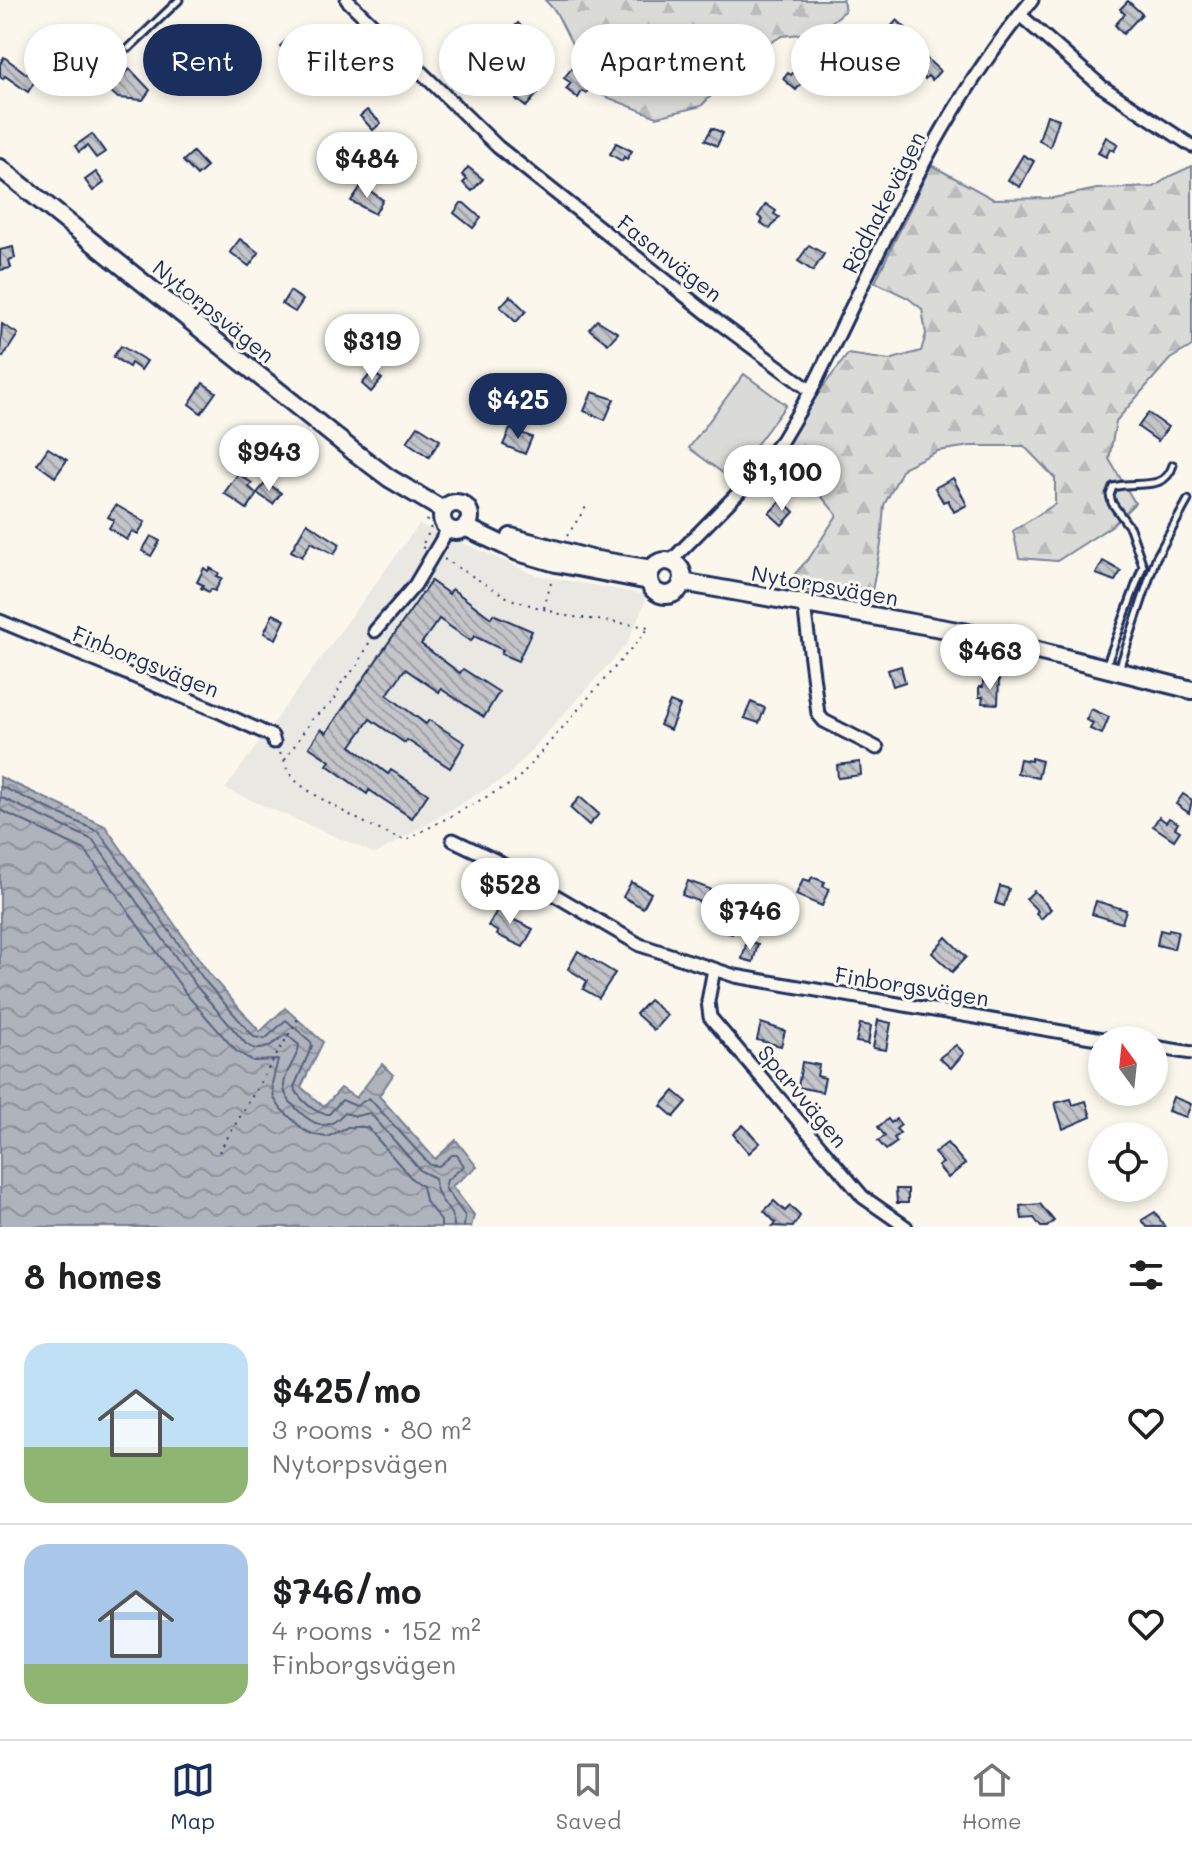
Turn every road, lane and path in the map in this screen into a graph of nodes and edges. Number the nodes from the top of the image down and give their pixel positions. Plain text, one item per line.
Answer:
1 (179, 0) edge
2 (347, 0) edge
3 (1032, 0) edge
4 (1020, 15) junction
5 (129, 48) dead end
6 (1192, 146) edge
7 (1, 171) edge
8 (811, 391) junction
9 (1173, 465) dead end
10 (1188, 500) dead end
11 (443, 510) junction
12 (461, 525) junction
13 (670, 562) junction
14 (650, 575) junction
15 (682, 582) junction
16 (801, 604) junction
17 (0, 621) edge
18 (650, 627) dead end
19 (375, 631) joint
20 (1112, 668) junction
21 (1192, 690) edge
22 (274, 742) joint
23 (877, 748) dead end
24 (284, 761) junction
25 (453, 840) dead end
26 (714, 969) junction
27 (298, 1019) dead end
28 (1088, 1036) edge
29 (1168, 1049) edge
30 (1192, 1053) edge
31 (219, 1152) dead end
32 (906, 1227) edge

1 - 5 lane
2 - 8 street, Fasanvägen
3 - 4 street, Rödhakevägen
4 - 6 street
4 - 8 street, Rödhakevägen
7 - 11 street, Nytorpsvägen
8 - 13 street
9 - 20 lane
10 - 20 lane
11 - 12 street
11 - 12 street
12 - 14 street
12 - 19 street
13 - 14 street
13 - 15 street
14 - 15 street
15 - 16 street, Nytorpsvägen
16 - 20 street, Nytorpsvägen
16 - 23 street
17 - 22 street, Finborgsvägen
18 - 24 path
19 - 24 path
20 - 21 street, Nytorpsvägen
22 - 24 path
25 - 26 street, Finborgsvägen
26 - 28 street, Finborgsvägen
26 - 32 street, Sparvvägen
27 - 31 path
29 - 30 street

